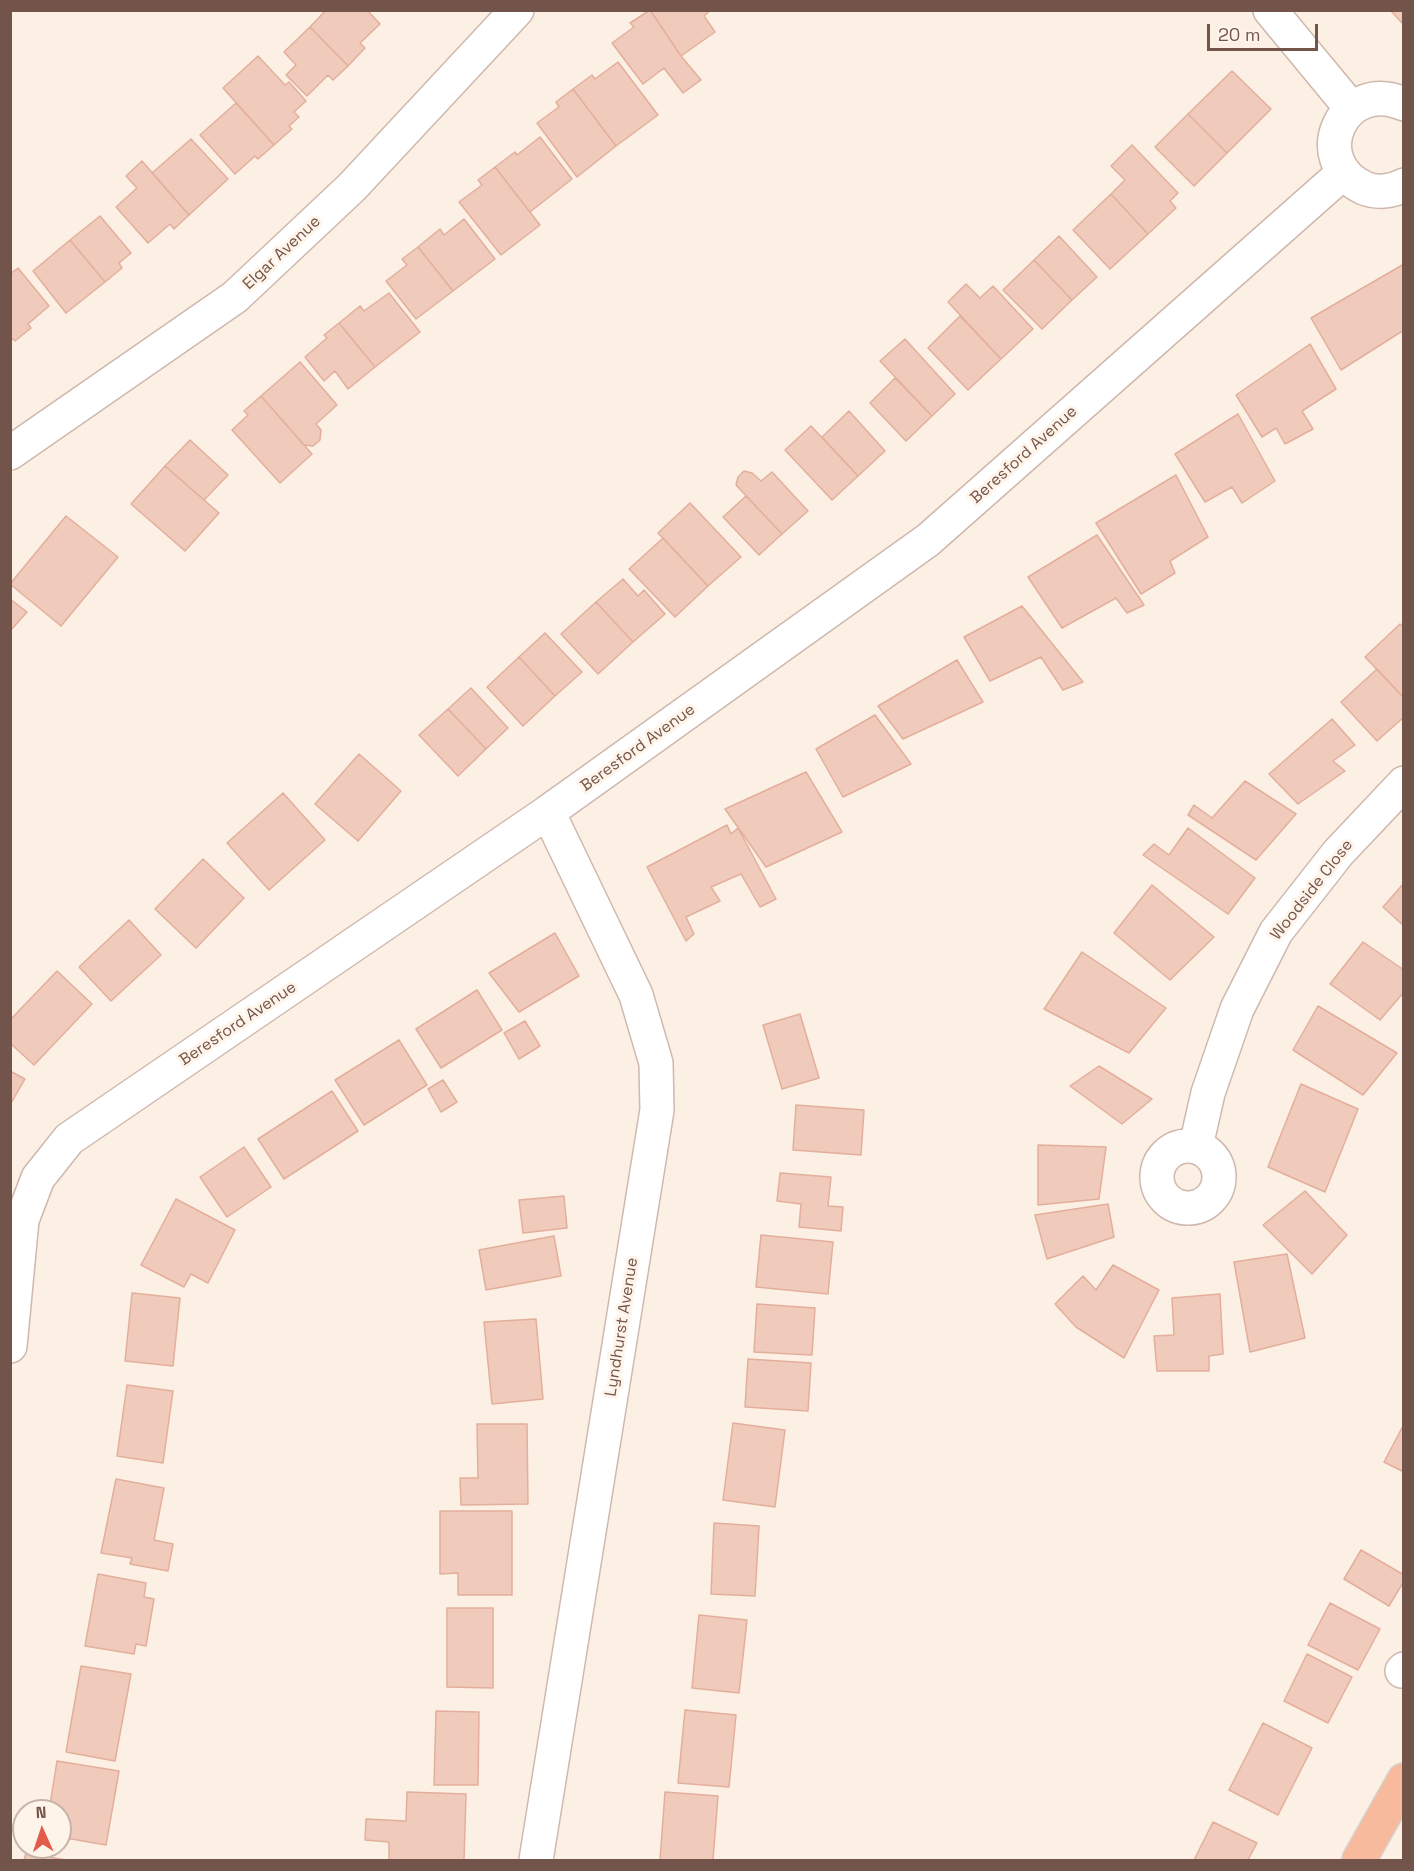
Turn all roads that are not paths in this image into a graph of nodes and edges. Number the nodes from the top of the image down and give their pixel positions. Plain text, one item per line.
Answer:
1 (517, 10) edge
2 (1270, 10) edge
3 (1404, 104) edge
4 (1352, 108) junction
5 (1343, 173) junction
6 (1404, 185) edge
7 (10, 453) edge
8 (1404, 783) edge
9 (548, 812) junction
10 (1196, 1146) dead end
11 (10, 1346) edge
12 (1404, 1780) edge
13 (536, 1860) edge
14 (1359, 1860) edge

1 - 7 street, Elgar Avenue
2 - 4 street
3 - 4 street
4 - 5 street
5 - 6 street
5 - 9 street, Beresford Avenue
8 - 10 street, Woodside Close
9 - 11 street, Beresford Avenue
9 - 13 street, Lyndhurst Avenue
12 - 14 highway

